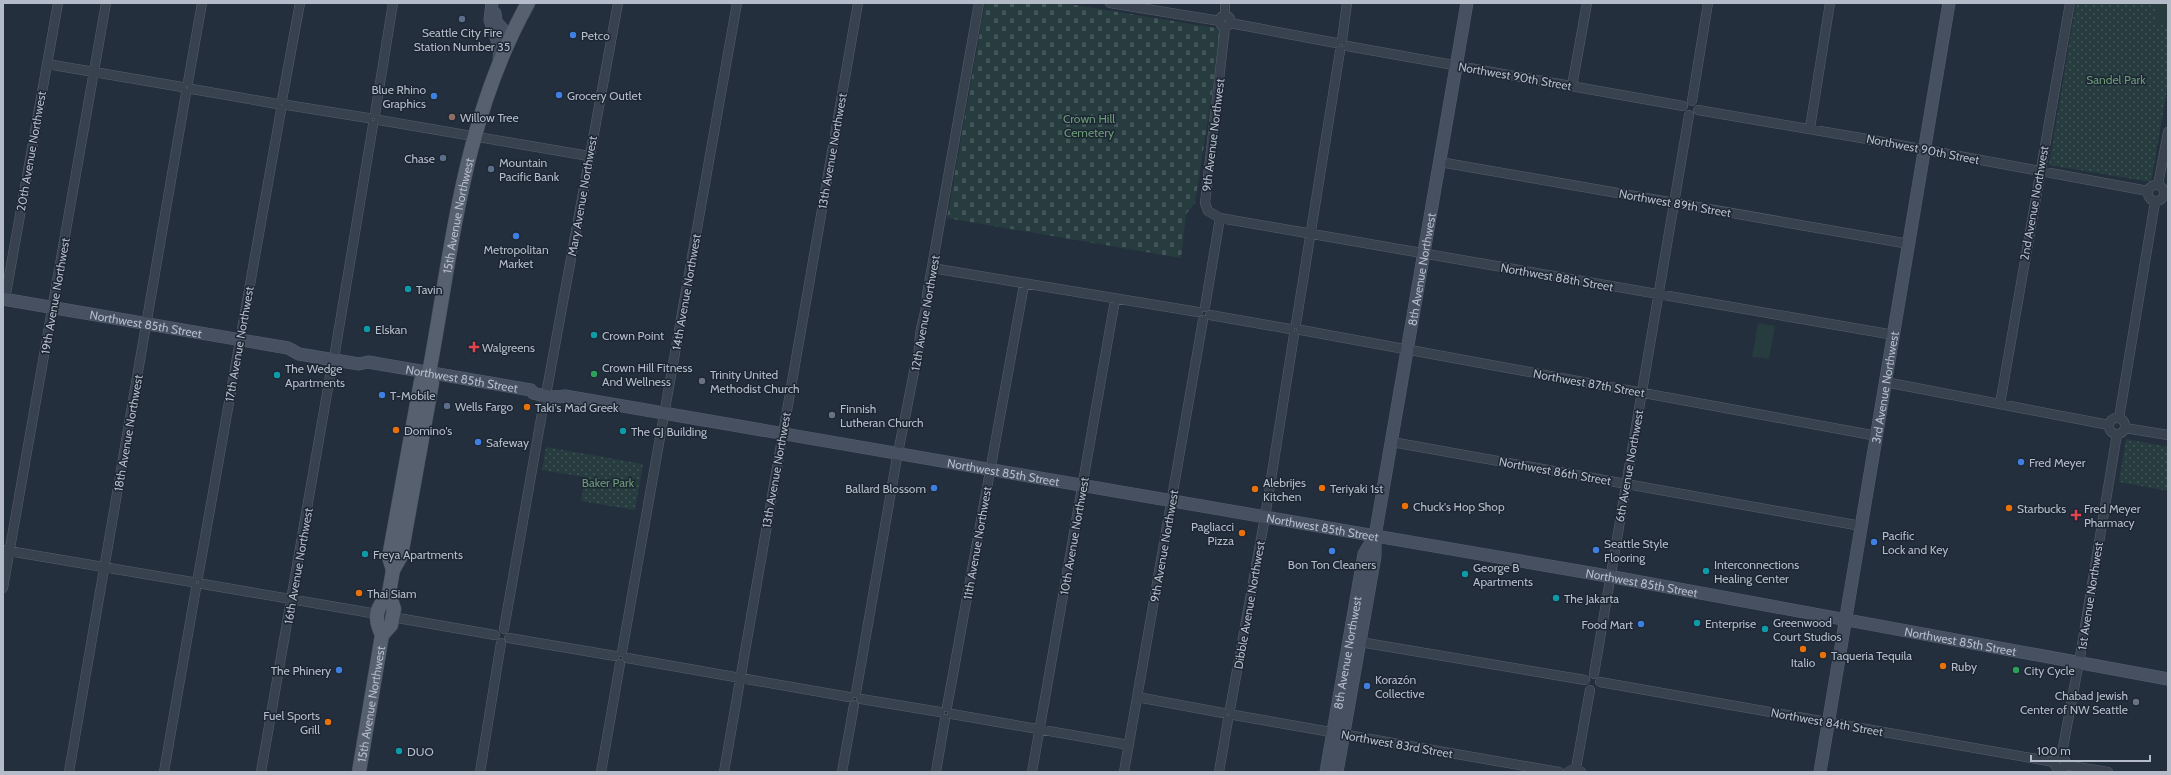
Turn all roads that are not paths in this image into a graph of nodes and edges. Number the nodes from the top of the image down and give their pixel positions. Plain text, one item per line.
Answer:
1 (58, 3) edge
2 (106, 3) edge
3 (202, 3) edge
4 (300, 3) edge
5 (393, 3) edge
6 (493, 3) edge
7 (528, 3) edge
8 (618, 3) edge
9 (737, 3) edge
10 (858, 3) edge
11 (979, 3) edge
12 (1110, 3) edge
13 (1225, 3) edge
14 (1348, 3) edge
15 (1467, 3) edge
16 (1587, 3) edge
17 (1708, 3) edge
18 (1830, 3) edge
19 (1949, 3) edge
20 (2070, 3) edge
21 (1225, 22) junction
22 (510, 38) junction
23 (1341, 45) junction
24 (499, 62) junction
25 (47, 64) junction
26 (1456, 65) junction
27 (94, 72) junction
28 (1572, 86) junction
29 (187, 88) junction
30 (1692, 101) junction
31 (282, 105) junction
32 (1683, 106) junction
33 (1698, 110) junction
34 (1689, 115) junction
35 (374, 119) junction
36 (1810, 128) junction
37 (2168, 132) edge
38 (474, 136) junction
39 (1924, 149) junction
40 (589, 156) junction
41 (1440, 162) junction
42 (2040, 171) junction
43 (2158, 185) junction
44 (2148, 191) junction
45 (2166, 194) edge
46 (2155, 202) junction
47 (1674, 203) junction
48 (1220, 218) junction
49 (1311, 233) junction
50 (1909, 244) junction
51 (1424, 254) junction
52 (932, 268) junction
53 (1024, 284) junction
54 (1658, 295) junction
55 (4, 299) edge
56 (1115, 300) junction
57 (53, 307) junction
58 (1204, 313) junction
59 (148, 323) junction
60 (1295, 330) junction
61 (1894, 335) junction
62 (240, 339) junction
63 (1408, 349) junction
64 (334, 356) junction
65 (429, 373) junction
66 (1885, 382) junction
67 (1642, 392) junction
68 (546, 393) junction
69 (2000, 404) junction
70 (664, 413) junction
71 (2119, 418) junction
72 (2109, 425) junction
73 (2125, 428) junction
74 (782, 433) junction
75 (2116, 434) junction
76 (2168, 435) edge
77 (1877, 436) junction
78 (1392, 442) junction
79 (898, 453) junction
80 (991, 469) junction
81 (1626, 483) junction
82 (1083, 485) junction
83 (1172, 501) junction
84 (397, 513) junction
85 (1265, 517) junction
86 (1861, 526) junction
87 (1375, 536) junction
88 (404, 539) junction
89 (6, 551) edge
90 (104, 567) junction
91 (393, 570) junction
92 (1611, 577) junction
93 (197, 583) junction
94 (3, 588) edge
95 (389, 593) junction
96 (292, 600) junction
97 (377, 614) junction
98 (392, 617) junction
99 (1844, 620) junction
100 (504, 629) junction
101 (382, 635) junction
102 (495, 635) junction
103 (509, 638) junction
104 (1360, 642) junction
105 (501, 643) junction
106 (621, 658) junction
107 (2079, 663) junction
108 (1594, 674) junction
109 (740, 678) junction
110 (2168, 679) edge
111 (1585, 680) junction
112 (1600, 682) junction
113 (1590, 690) junction
114 (1138, 697) junction
115 (855, 698) junction
116 (946, 713) junction
117 (1229, 714) junction
118 (1828, 722) junction
119 (1040, 730) junction
120 (1338, 734) junction
121 (1129, 745) junction
122 (2060, 765) edge
123 (1575, 771) edge
124 (69, 772) edge
125 (164, 772) edge
126 (261, 772) edge
127 (359, 772) edge
128 (480, 772) edge
129 (602, 772) edge
130 (724, 772) edge
131 (842, 772) edge
132 (936, 772) edge
133 (1032, 772) edge
134 (1124, 772) edge
135 (1219, 772) edge
136 (1326, 772) edge
137 (1337, 772) edge
138 (1559, 772) edge
139 (1820, 772) edge
140 (2108, 772) edge

1 - 25 street, 20th Avenue Northwest
2 - 27 street, 19th Avenue Northwest
3 - 29 street, 18th Avenue Northwest
4 - 31 street, 17th Avenue Northwest
5 - 35 street, 16th Avenue Northwest
6 - 22 main road
6 - 24 main road
7 - 22 main road, 15th Avenue Northwest
8 - 40 street, Mary Avenue Northwest
9 - 70 street, 14th Avenue Northwest
10 - 74 street, 13th Avenue Northwest
11 - 52 street, 12th Avenue Northwest
12 - 21 street, Northwest 90th Street
13 - 21 street, 9th Avenue Northwest
14 - 23 street, Dibble Avenue Northwest
15 - 26 main road, 8th Avenue Northwest
16 - 28 street
17 - 30 street
18 - 36 street
19 - 39 main road, 3rd Avenue Northwest
20 - 42 street, 2nd Avenue Northwest
21 - 23 street, Northwest 90th Street
21 - 48 street, 9th Avenue Northwest
22 - 24 main road, 15th Avenue Northwest
23 - 26 street, Northwest 90th Street
23 - 49 street, Dibble Avenue Northwest
24 - 38 main road, 15th Avenue Northwest
25 - 27 street
25 - 55 street, 20th Avenue Northwest
26 - 28 street, Northwest 90th Street
26 - 41 main road, 8th Avenue Northwest
27 - 29 street
27 - 57 street, 19th Avenue Northwest
28 - 32 street, Northwest 90th Street
29 - 31 street
29 - 59 street, 18th Avenue Northwest
30 - 32 street
30 - 33 street
31 - 35 street
31 - 62 street, 17th Avenue Northwest
32 - 34 street
33 - 34 street
33 - 36 street, Northwest 90th Street
34 - 47 street, 6th Avenue Northwest
35 - 38 street
35 - 64 street, 16th Avenue Northwest
36 - 39 street, Northwest 90th Street
37 - 43 street
38 - 40 street
38 - 65 main road, 15th Avenue Northwest
39 - 42 street, Northwest 90th Street
39 - 50 main road, 3rd Avenue Northwest
40 - 68 street, Mary Avenue Northwest
41 - 47 street, Northwest 89th Street
41 - 51 main road, 8th Avenue Northwest
42 - 44 street, Northwest 90th Street
42 - 69 street, 2nd Avenue Northwest
43 - 44 street
43 - 45 street
44 - 46 street
45 - 46 street
46 - 71 street
47 - 50 street, Northwest 89th Street
47 - 54 street, 6th Avenue Northwest
48 - 49 street, Northwest 88th Street
48 - 58 street, 9th Avenue Northwest
49 - 51 street, Northwest 88th Street
49 - 60 street, Dibble Avenue Northwest
50 - 61 main road, 3rd Avenue Northwest
51 - 54 street, Northwest 88th Street
51 - 63 main road, 8th Avenue Northwest
52 - 53 street, Northwest 87th Street
52 - 79 street, 12th Avenue Northwest
53 - 56 street, Northwest 87th Street
53 - 80 street, 11th Avenue Northwest
54 - 61 street, Northwest 88th Street
54 - 67 street, 6th Avenue Northwest
55 - 57 main road, Northwest 85th Street
56 - 58 street, Northwest 87th Street
56 - 82 street, 10th Avenue Northwest
57 - 59 main road, Northwest 85th Street
57 - 89 street, 19th Avenue Northwest
58 - 60 street, Northwest 87th Street
58 - 83 street, 9th Avenue Northwest
59 - 62 main road, Northwest 85th Street
59 - 90 street, 18th Avenue Northwest
60 - 63 street, Northwest 87th Street
60 - 85 street, Dibble Avenue Northwest
61 - 66 main road, 3rd Avenue Northwest
62 - 64 main road, Northwest 85th Street
62 - 93 street, 17th Avenue Northwest
63 - 67 street, Northwest 87th Street
63 - 78 main road, 8th Avenue Northwest
64 - 65 main road, Northwest 85th Street
64 - 96 street, 16th Avenue Northwest
65 - 68 main road, Northwest 85th Street
65 - 84 main road, 15th Avenue Northwest
65 - 88 main road, 15th Avenue Northwest
66 - 69 street
66 - 77 main road, 3rd Avenue Northwest
67 - 77 street, Northwest 87th Street
67 - 81 street, 6th Avenue Northwest
68 - 70 main road, Northwest 85th Street
68 - 100 street, Mary Avenue Northwest
69 - 72 street
70 - 74 main road, Northwest 85th Street
70 - 106 street, 14th Avenue Northwest
71 - 72 street
71 - 73 street
72 - 75 street
73 - 75 street
73 - 76 street
74 - 79 main road, Northwest 85th Street
74 - 109 street, 13th Avenue Northwest
75 - 107 street, 1st Avenue Northwest
77 - 86 main road, 3rd Avenue Northwest
78 - 81 street, Northwest 86th Street
78 - 87 main road, 8th Avenue Northwest
79 - 80 main road, Northwest 85th Street
79 - 115 street, 12th Avenue Northwest
80 - 82 main road, Northwest 85th Street
80 - 116 street, 11th Avenue Northwest
81 - 86 street, Northwest 86th Street
81 - 92 street, 6th Avenue Northwest
82 - 83 main road, Northwest 85th Street
82 - 119 street, 10th Avenue Northwest
83 - 85 main road, Northwest 85th Street
83 - 114 street, 9th Avenue Northwest
84 - 88 main road
84 - 91 main road, 15th Avenue Northwest
85 - 87 main road, Northwest 85th Street
85 - 117 street, Dibble Avenue Northwest
86 - 99 main road, 3rd Avenue Northwest
87 - 92 main road, Northwest 85th Street
87 - 104 main road, 8th Avenue Northwest
87 - 120 main road, 8th Avenue Northwest
88 - 91 main road, 15th Avenue Northwest
89 - 90 street
89 - 94 street, 19th Avenue Northwest
90 - 93 street
90 - 124 street, 18th Avenue Northwest
91 - 95 main road, 15th Avenue Northwest
92 - 99 main road, Northwest 85th Street
92 - 108 street, 6th Avenue Northwest
93 - 96 street
93 - 125 street, 17th Avenue Northwest
95 - 97 main road, 15th Avenue Northwest
95 - 98 main road, 15th Avenue Northwest
96 - 97 street
96 - 126 street, 16th Avenue Northwest
97 - 101 main road, 15th Avenue Northwest
98 - 101 main road, 15th Avenue Northwest
98 - 102 street
99 - 107 main road, Northwest 85th Street
99 - 118 main road, 3rd Avenue Northwest
100 - 102 street
100 - 103 street
101 - 127 main road, 15th Avenue Northwest
102 - 105 street
103 - 105 street
103 - 106 street
104 - 111 street
104 - 120 main road, 8th Avenue Northwest
105 - 128 street
106 - 109 street
106 - 129 street, 14th Avenue Northwest
107 - 110 main road, Northwest 85th Street
107 - 122 street, 1st Avenue Northwest
108 - 111 street
108 - 112 street
109 - 115 street
109 - 130 street, 13th Avenue Northwest
111 - 113 street
112 - 113 street
112 - 118 street, Northwest 84th Street
113 - 123 street
114 - 117 street, Northwest 83rd Street
114 - 121 street, 9th Avenue Northwest
115 - 116 street
115 - 131 street, 12th Avenue Northwest
116 - 119 street
116 - 132 street, 11th Avenue Northwest
117 - 120 street, Northwest 83rd Street
117 - 135 street, Dibble Avenue Northwest
118 - 122 street, Northwest 84th Street
118 - 139 main road, 3rd Avenue Northwest
119 - 121 street
119 - 133 street, 10th Avenue Northwest
120 - 136 main road, 8th Avenue Northwest
120 - 137 main road, 8th Avenue Northwest
120 - 138 street, Northwest 83rd Street
121 - 134 street, 9th Avenue Northwest
122 - 140 street, Northwest 84th Street

